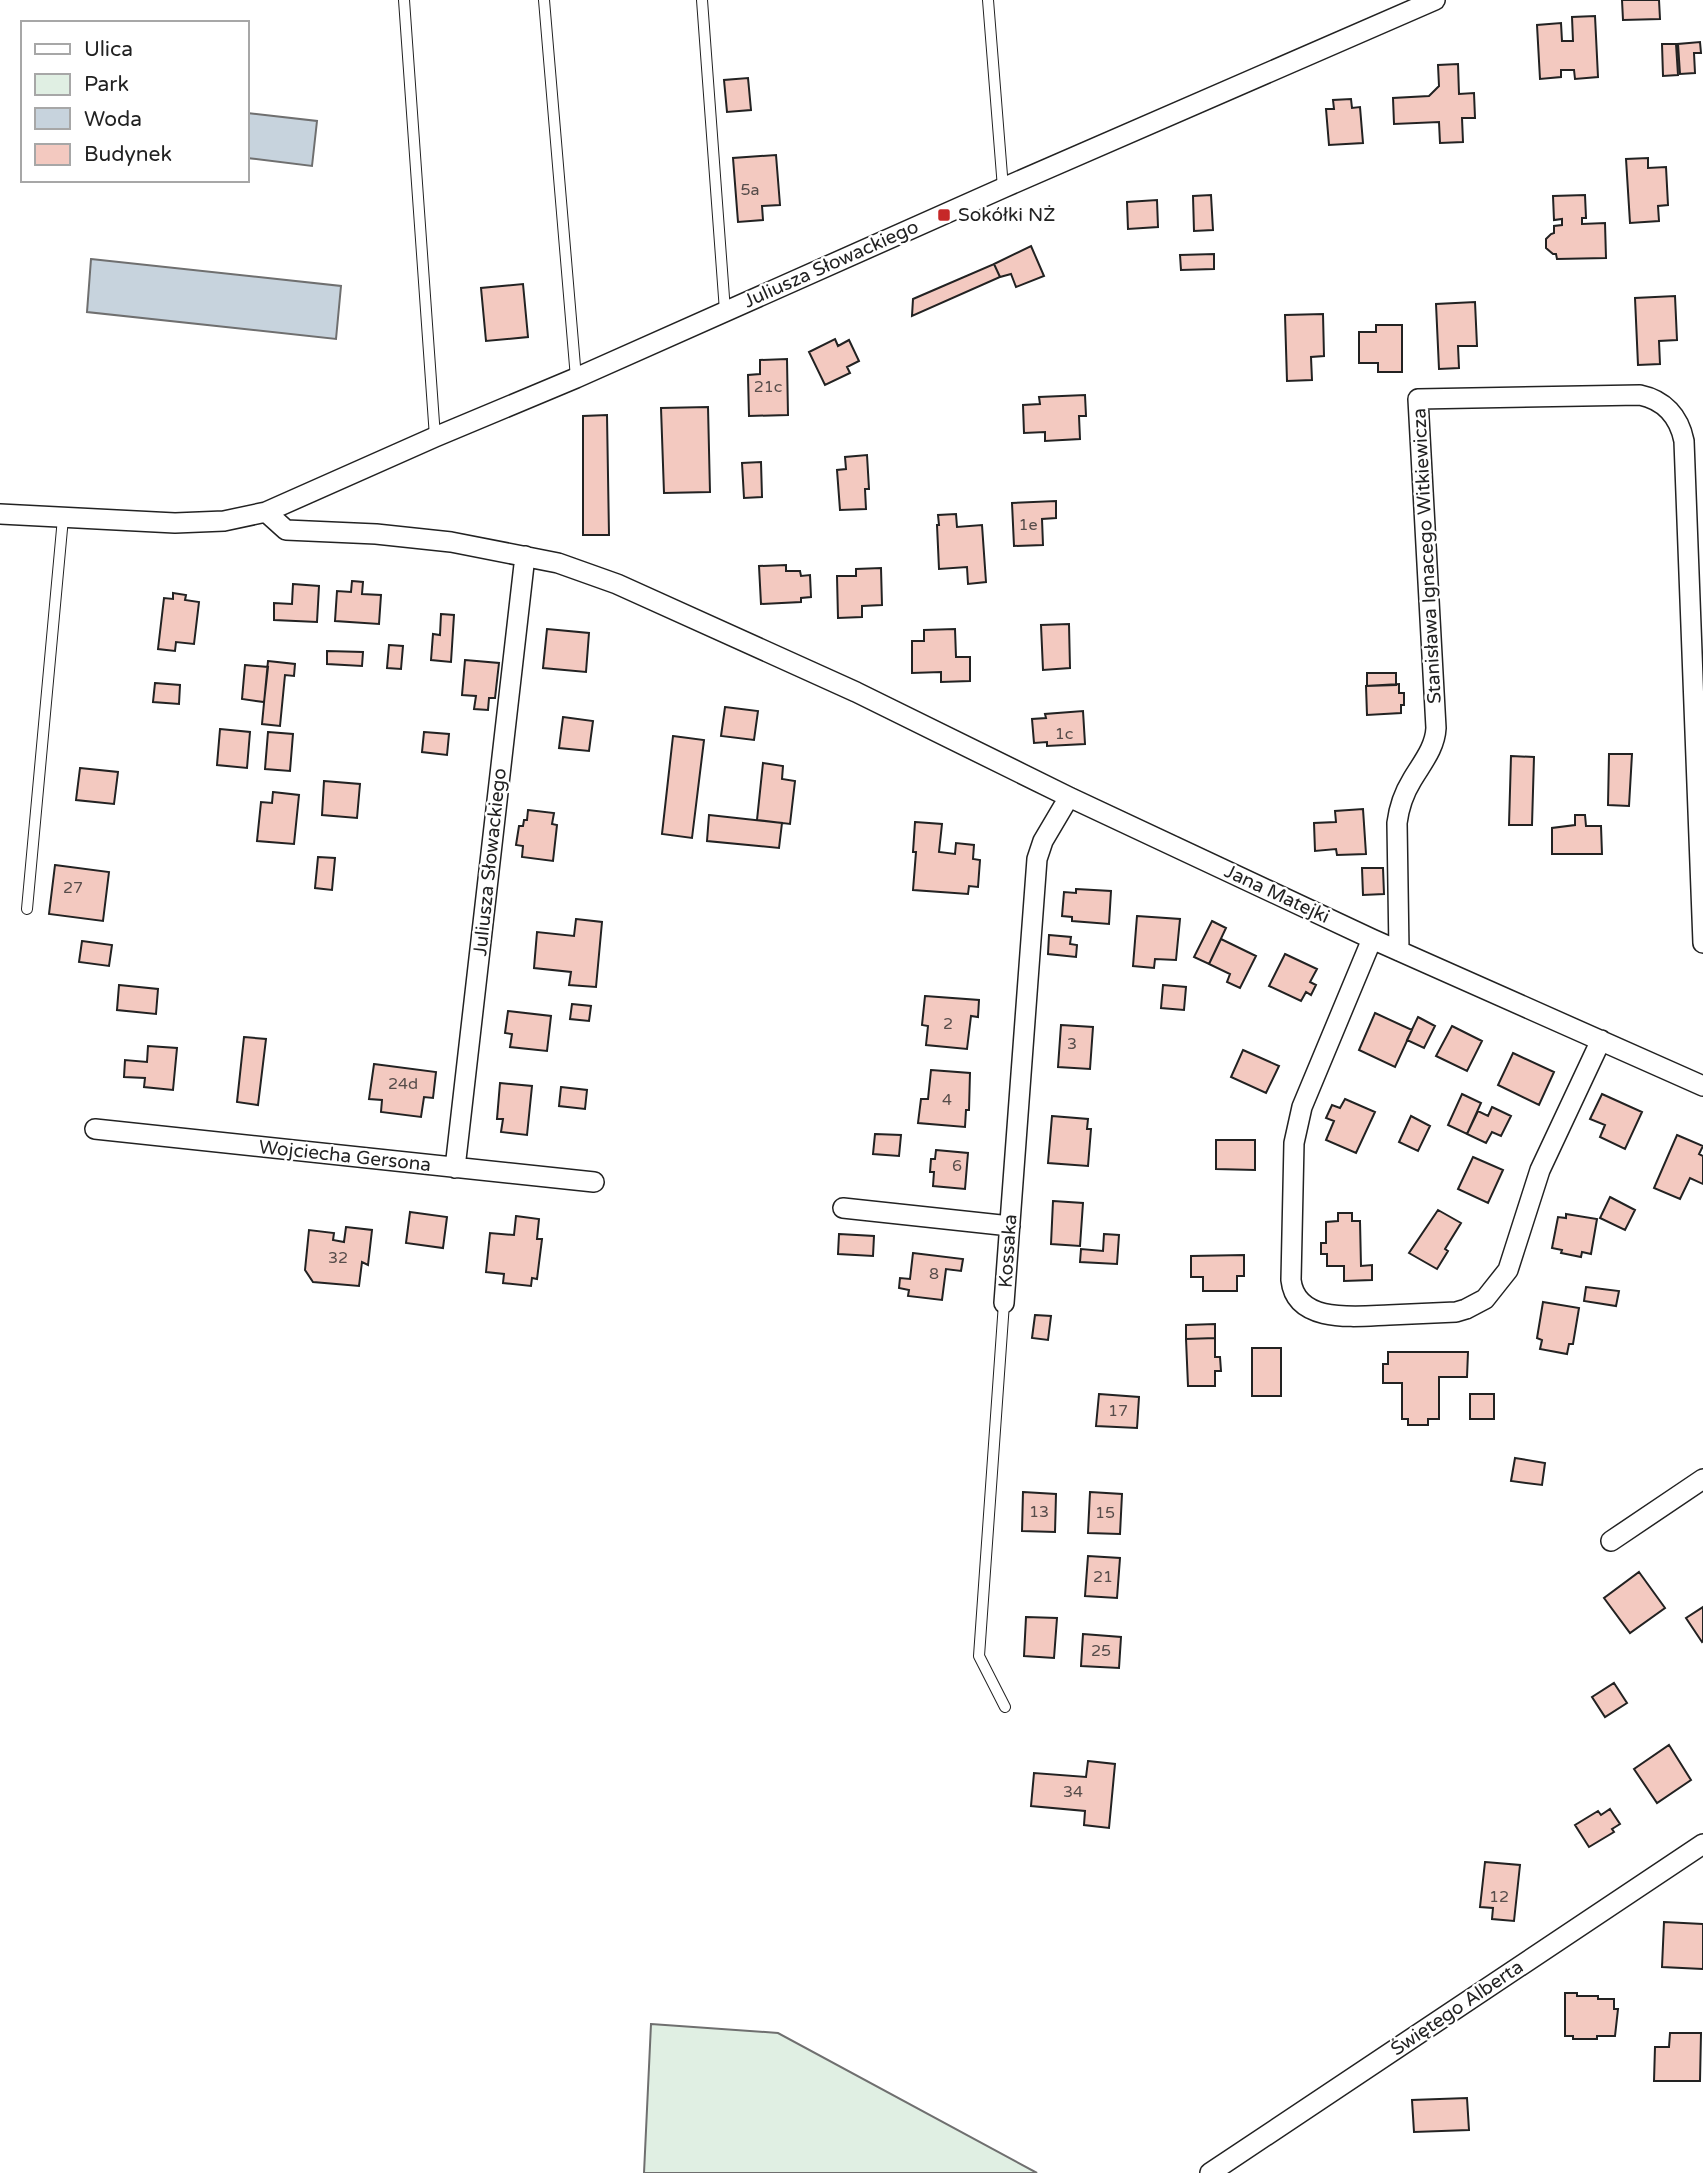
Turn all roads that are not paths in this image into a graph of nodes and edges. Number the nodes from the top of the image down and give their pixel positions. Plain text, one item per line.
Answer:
1 (404, 0) edge
2 (544, 0) edge
3 (702, 0) edge
4 (988, 0) edge
5 (1436, 0) edge
6 (1003, 188) junction
7 (725, 311) junction
8 (576, 378) junction
9 (435, 437) junction
10 (266, 512) junction
11 (0, 514) edge
12 (63, 518) junction
13 (525, 556) junction
14 (1069, 797) junction
15 (27, 909) dead end
16 (1372, 939) junction
17 (1703, 943) edge
18 (1399, 951) junction
19 (1601, 1040) junction
20 (1703, 1086) edge
21 (95, 1129) dead end
22 (455, 1168) junction
23 (594, 1182) dead end
24 (844, 1208) dead end
25 (1010, 1226) junction
26 (1004, 1303) joint
27 (1703, 1479) edge
28 (1611, 1541) dead end
29 (1005, 1707) dead end
30 (1703, 1844) edge
31 (1210, 2173) edge

1 - 9 lane
2 - 8 lane
3 - 7 lane
4 - 6 lane
5 - 6 street, Juliusza Słowackiego
6 - 7 street, Juliusza Słowackiego
7 - 8 street, Juliusza Słowackiego
8 - 9 street, Juliusza Słowackiego
9 - 10 street, Juliusza Słowackiego
10 - 12 street, Juliusza Słowackiego
10 - 13 street
11 - 12 street, Juliusza Słowackiego
12 - 15 lane
13 - 14 street, Jana Matejki
13 - 22 street, Juliusza Słowackiego
14 - 16 street, Jana Matejki
14 - 25 street, Kossaka
16 - 18 street, Jana Matejki
16 - 19 street
17 - 18 street, Stanisława Ignacego Witkiewicza
18 - 19 street, Jana Matejki
19 - 20 street, Jana Matejki
21 - 22 street, Wojciecha Gersona
22 - 23 street, Wojciecha Gersona
24 - 25 street
25 - 26 street, Kossaka
26 - 29 lane, Kossaka
27 - 28 street
30 - 31 street, Świętego Alberta

